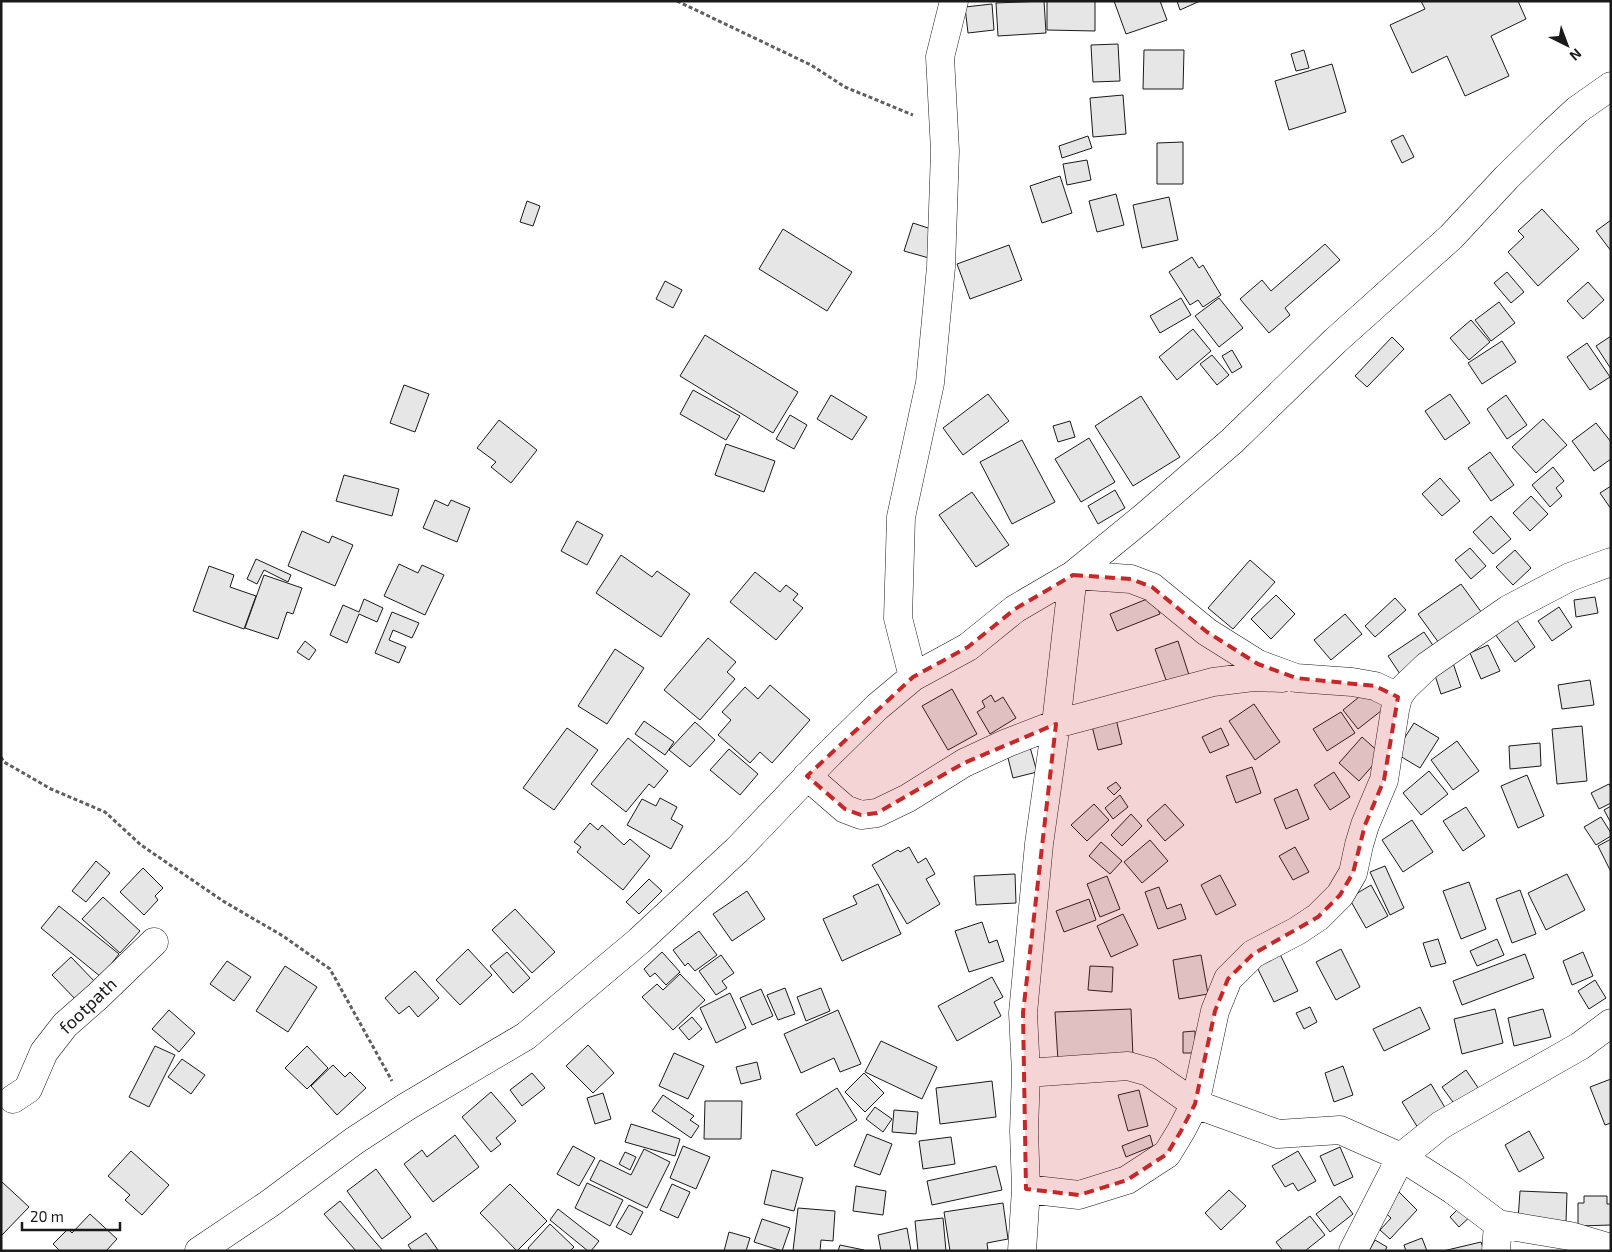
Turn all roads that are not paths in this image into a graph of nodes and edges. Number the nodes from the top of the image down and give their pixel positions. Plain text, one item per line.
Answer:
1 (954, 1) edge
2 (1611, 86) edge
3 (1611, 562) edge
4 (1073, 575) junction
5 (912, 677) junction
6 (1296, 678) junction
7 (1398, 697) junction
8 (1056, 724) junction
9 (807, 776) junction
10 (154, 942) dead end
11 (1611, 1023) edge
12 (1026, 1073) junction
13 (13, 1099) dead end
14 (1195, 1104) junction
15 (1401, 1157) junction
16 (1026, 1189) junction
17 (1497, 1238) edge
18 (1611, 1248) edge
19 (199, 1251) edge
20 (1022, 1251) edge
21 (1353, 1251) edge

1 - 5 street
2 - 4 street
3 - 7 street
4 - 5 street
4 - 6 street
4 - 8 street
5 - 9 street
6 - 7 street
6 - 8 street
7 - 14 street
8 - 9 street
8 - 12 street
9 - 19 street
10 - 13 street, footpath
11 - 15 street
12 - 14 street
12 - 16 street
14 - 15 street
14 - 16 street
15 - 17 street
15 - 21 street
16 - 20 street
17 - 18 street

